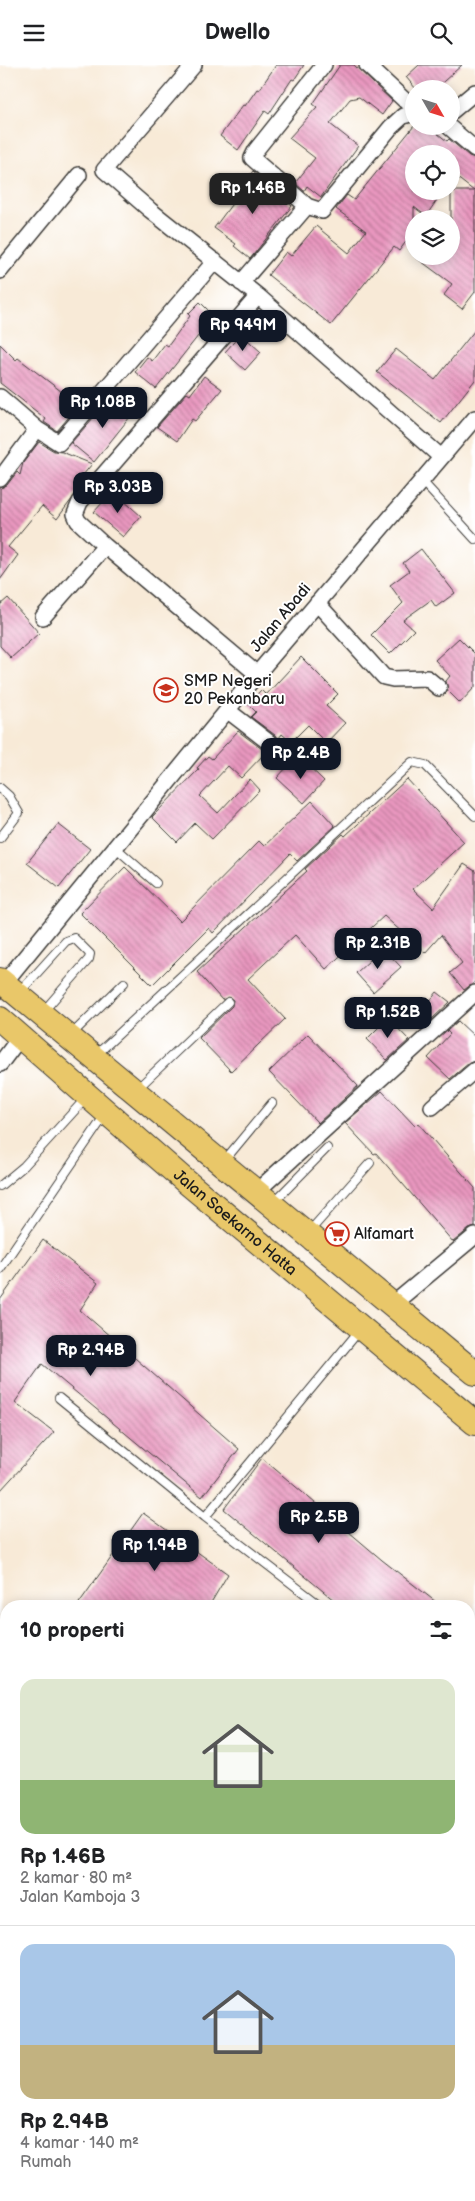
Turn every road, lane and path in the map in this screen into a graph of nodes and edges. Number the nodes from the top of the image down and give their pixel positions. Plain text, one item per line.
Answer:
1 (194, 65) edge
2 (324, 65) edge
3 (367, 65) edge
4 (475, 92) edge
5 (405, 101) edge
6 (460, 104) edge
7 (405, 116) edge
8 (459, 135) edge
9 (475, 149) edge
10 (80, 175) dead end
11 (307, 206) junction
12 (215, 261) junction
13 (0, 271) edge
14 (241, 283) junction
15 (258, 297) junction
16 (0, 397) edge
17 (475, 419) edge
18 (37, 429) junction
19 (441, 457) junction
20 (0, 479) edge
21 (421, 480) junction
22 (475, 539) edge
23 (105, 546) junction
24 (317, 603) junction
25 (43, 617) dead end
26 (258, 674) junction
27 (439, 688) dead end
28 (227, 710) junction
29 (288, 757) dead end
30 (0, 788) edge
31 (475, 816) edge
32 (0, 838) edge
33 (115, 847) junction
34 (156, 883) dead end
35 (124, 983) dead end
36 (7, 986) edge
37 (475, 993) edge
38 (228, 1002) dead end
39 (41, 1014) junction
40 (0, 1019) edge
41 (20, 1036) junction
42 (68, 1037) junction
43 (93, 1058) junction
44 (0, 1064) edge
45 (475, 1070) edge
46 (134, 1091) junction
47 (88, 1096) junction
48 (272, 1103) dead end
49 (432, 1107) dead end
50 (107, 1111) junction
51 (327, 1148) dead end
52 (222, 1163) junction
53 (370, 1163) dead end
54 (0, 1186) edge
55 (264, 1197) junction
56 (307, 1234) junction
57 (475, 1236) edge
58 (0, 1269) edge
59 (392, 1305) junction
60 (362, 1327) junction
61 (475, 1373) edge
62 (58, 1397) dead end
63 (475, 1423) edge
64 (205, 1517) junction
65 (313, 1600) edge

1 - 12 street
2 - 11 street
3 - 5 street
4 - 6 street
7 - 11 street
8 - 9 street
10 - 13 street
11 - 14 street
12 - 14 street
12 - 18 street
14 - 15 street
15 - 19 street
15 - 23 street
16 - 18 street
17 - 19 street, Jalan Abadi
18 - 20 street
19 - 21 street, Jalan Abadi
21 - 22 lane
21 - 24 street, Jalan Abadi
23 - 25 street
23 - 26 street
24 - 26 street, Jalan Abadi
24 - 27 street
26 - 28 street, Jalan Abadi
28 - 29 street
28 - 33 street, Jalan Abadi
30 - 32 lane
31 - 43 lane
33 - 34 lane
33 - 36 street, Jalan Abadi
35 - 42 lane
36 - 39 main road
36 - 39 lane
37 - 55 street
38 - 46 lane
39 - 42 main road
40 - 41 main road, Jalan Soekarno Hatta
41 - 44 street
41 - 47 main road, Jalan Soekarno Hatta
42 - 43 main road
43 - 46 main road
45 - 49 street
46 - 52 main road
47 - 50 main road, Jalan Soekarno Hatta
47 - 54 lane
48 - 52 lane
50 - 58 lane
50 - 60 main road, Jalan Soekarno Hatta
51 - 55 lane
52 - 55 main road
53 - 56 lane
55 - 56 main road
56 - 59 main road
57 - 59 street
59 - 61 main road
60 - 63 main road, Jalan Soekarno Hatta
60 - 64 lane
62 - 64 lane
64 - 65 lane

